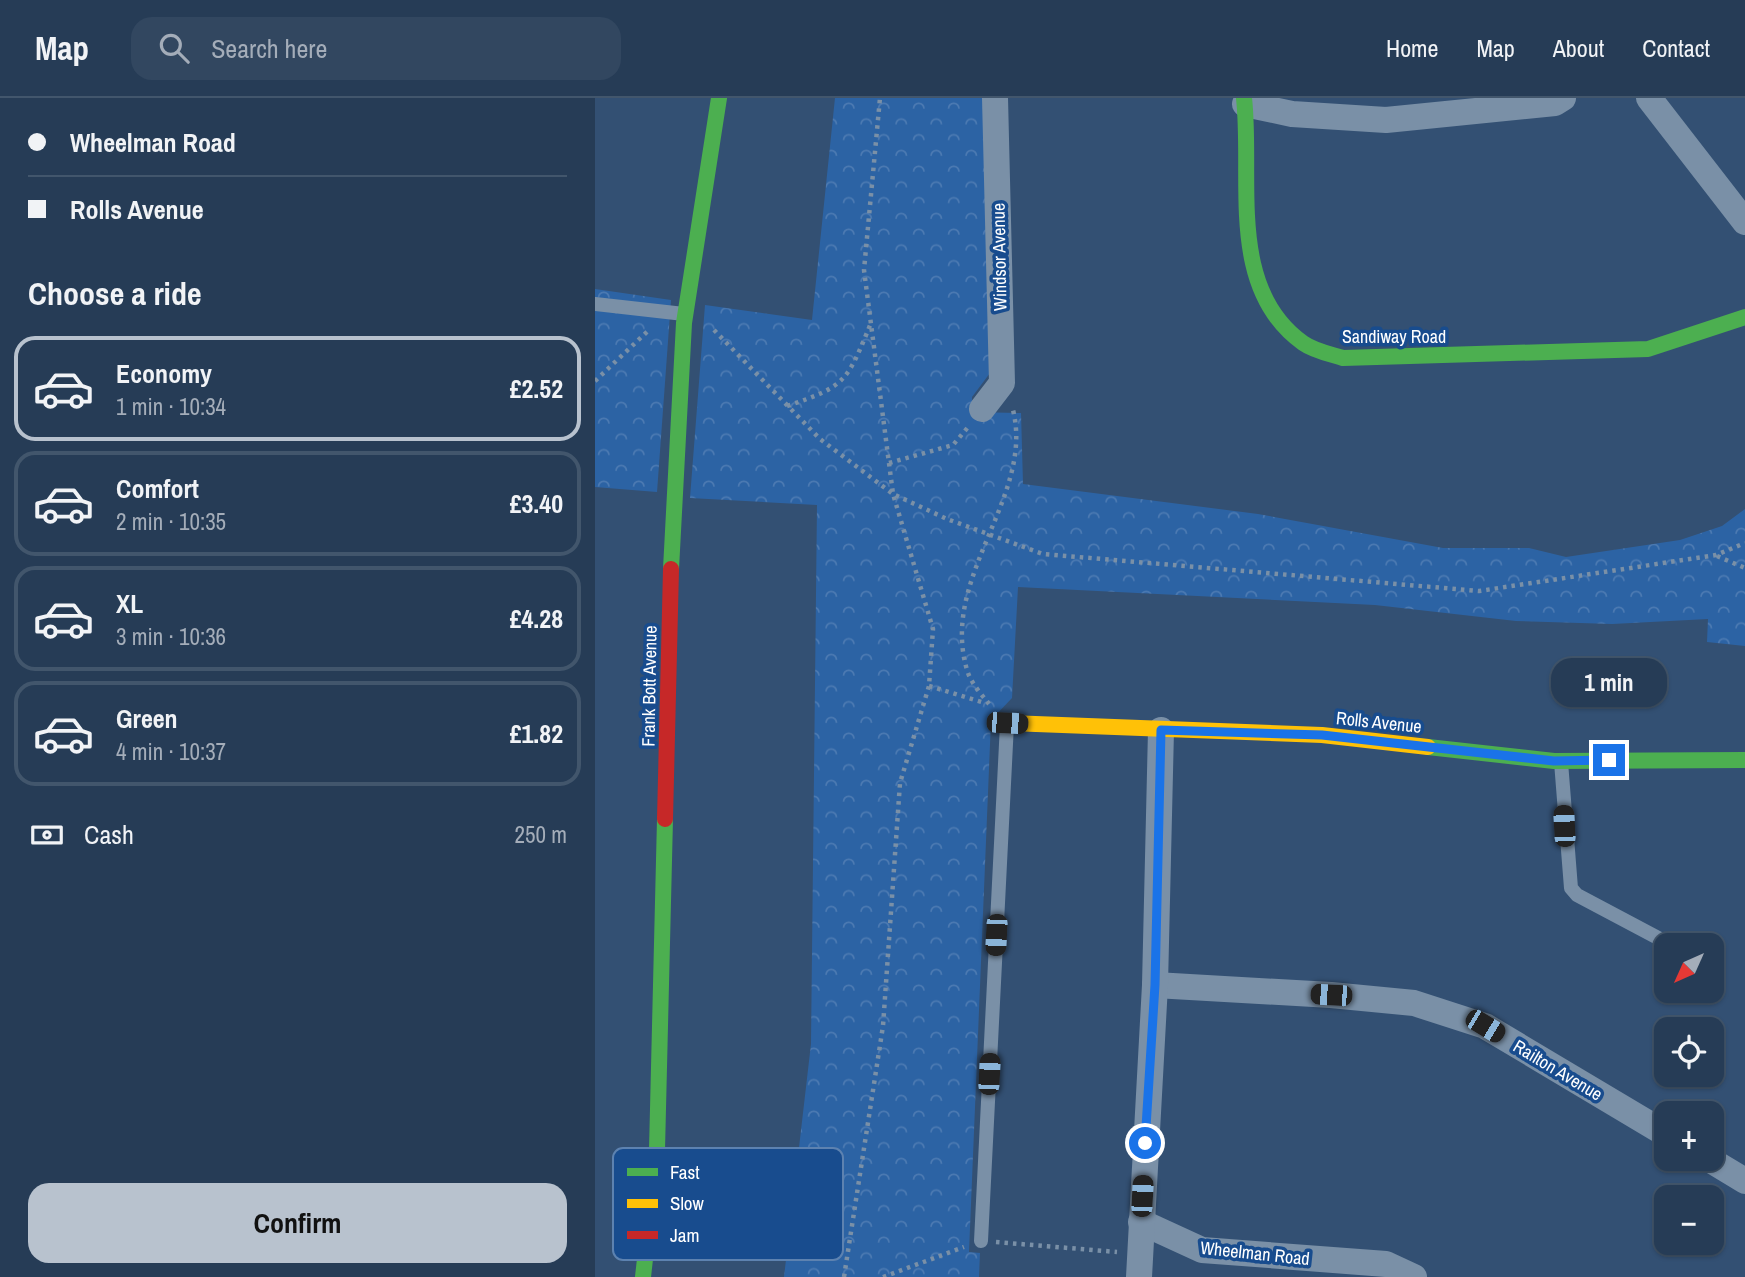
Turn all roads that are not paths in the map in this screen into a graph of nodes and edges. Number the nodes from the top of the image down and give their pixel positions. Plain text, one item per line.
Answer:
1 (719, 98) edge
2 (995, 98) edge
3 (1563, 98) edge
4 (1649, 98) edge
5 (1245, 101) edge
6 (1745, 222) edge
7 (595, 304) edge
8 (1745, 317) edge
9 (684, 318) junction
10 (982, 409) road end
11 (1007, 723) joint
12 (1161, 730) junction
13 (1561, 760) junction
14 (1745, 760) edge
15 (1654, 936) edge
16 (1155, 985) junction
17 (1654, 1127) edge
18 (657, 1148) edge
19 (1724, 1168) edge
20 (1745, 1181) edge
21 (1141, 1222) junction
22 (981, 1241) road end
23 (1139, 1265) edge
24 (1414, 1277) edge

1 - 9 street, Frank Bott Avenue
2 - 10 street, Windsor Avenue
3 - 5 street
4 - 6 street
5 - 8 street, Sandiway Road
7 - 9 lane
9 - 18 street, Frank Bott Avenue
11 - 12 street, Rolls Avenue
11 - 22 lane
12 - 13 street, Rolls Avenue
12 - 16 street
13 - 14 street, Rolls Avenue
13 - 15 lane
16 - 17 street, Railton Avenue
16 - 21 street
19 - 20 street
21 - 23 street
21 - 24 street, Wheelman Road

